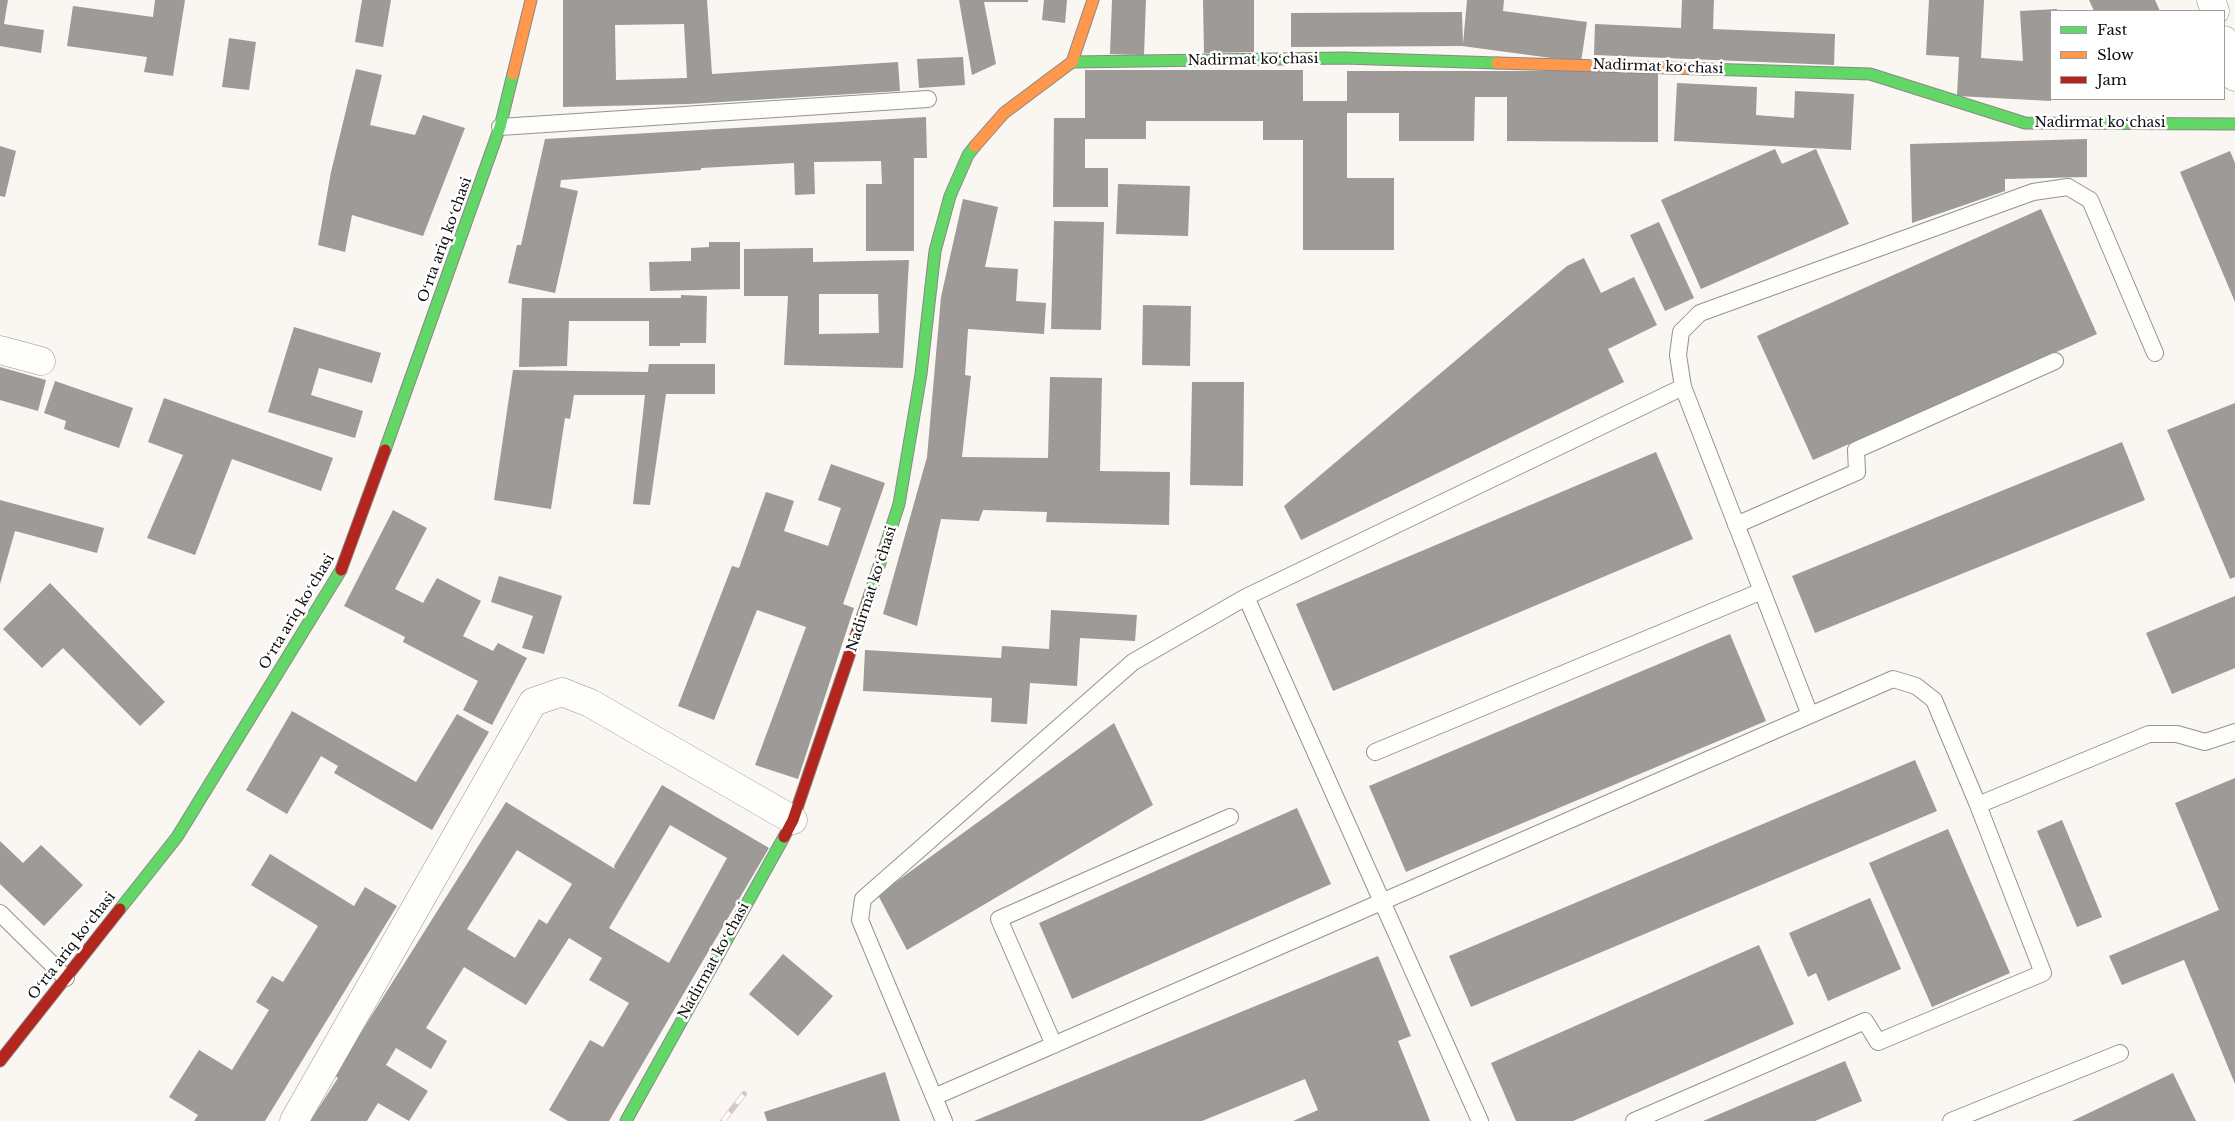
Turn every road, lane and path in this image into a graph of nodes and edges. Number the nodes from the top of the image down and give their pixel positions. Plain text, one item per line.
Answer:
1 (531, 0) edge
2 (1093, 0) edge
3 (2225, 43) edge
4 (1072, 62) junction
5 (2235, 77) edge
6 (928, 99) dead end
7 (2235, 124) edge
8 (500, 127) junction
9 (0, 350) edge
10 (2155, 353) dead end
11 (41, 361) dead end
12 (2055, 361) dead end
13 (1683, 387) junction
14 (1736, 525) junction
15 (1762, 591) junction
16 (1246, 597) junction
17 (1810, 716) junction
18 (2235, 732) edge
19 (1375, 752) dead end
20 (1978, 805) junction
21 (1230, 818) dead end
22 (793, 820) junction
23 (1382, 902) junction
24 (0, 913) edge
25 (66, 978) junction
26 (1054, 1045) junction
27 (2120, 1053) dead end
28 (0, 1061) edge
29 (934, 1097) junction
30 (294, 1121) edge
31 (626, 1121) edge
32 (944, 1121) edge
33 (1480, 1121) edge
34 (1634, 1121) edge
35 (1951, 1121) edge

1 - 8 street, Oʻrta ariq koʻchasi
2 - 4 street
3 - 5 street
4 - 7 street, Nadirmat koʻchasi
4 - 22 street, Nadirmat koʻchasi
6 - 8 lane
8 - 25 street, Oʻrta ariq koʻchasi
9 - 11 street
10 - 13 lane
12 - 14 lane
13 - 14 lane
13 - 16 lane
14 - 15 lane
15 - 17 lane
15 - 19 lane
16 - 23 lane
16 - 29 lane
17 - 20 lane
17 - 23 lane
18 - 20 lane
20 - 34 lane
21 - 26 lane
22 - 30 street
22 - 31 street, Nadirmat koʻchasi
23 - 26 lane
23 - 33 lane
24 - 25 lane
25 - 28 street, Oʻrta ariq koʻchasi
26 - 29 lane
27 - 35 lane
29 - 32 lane

